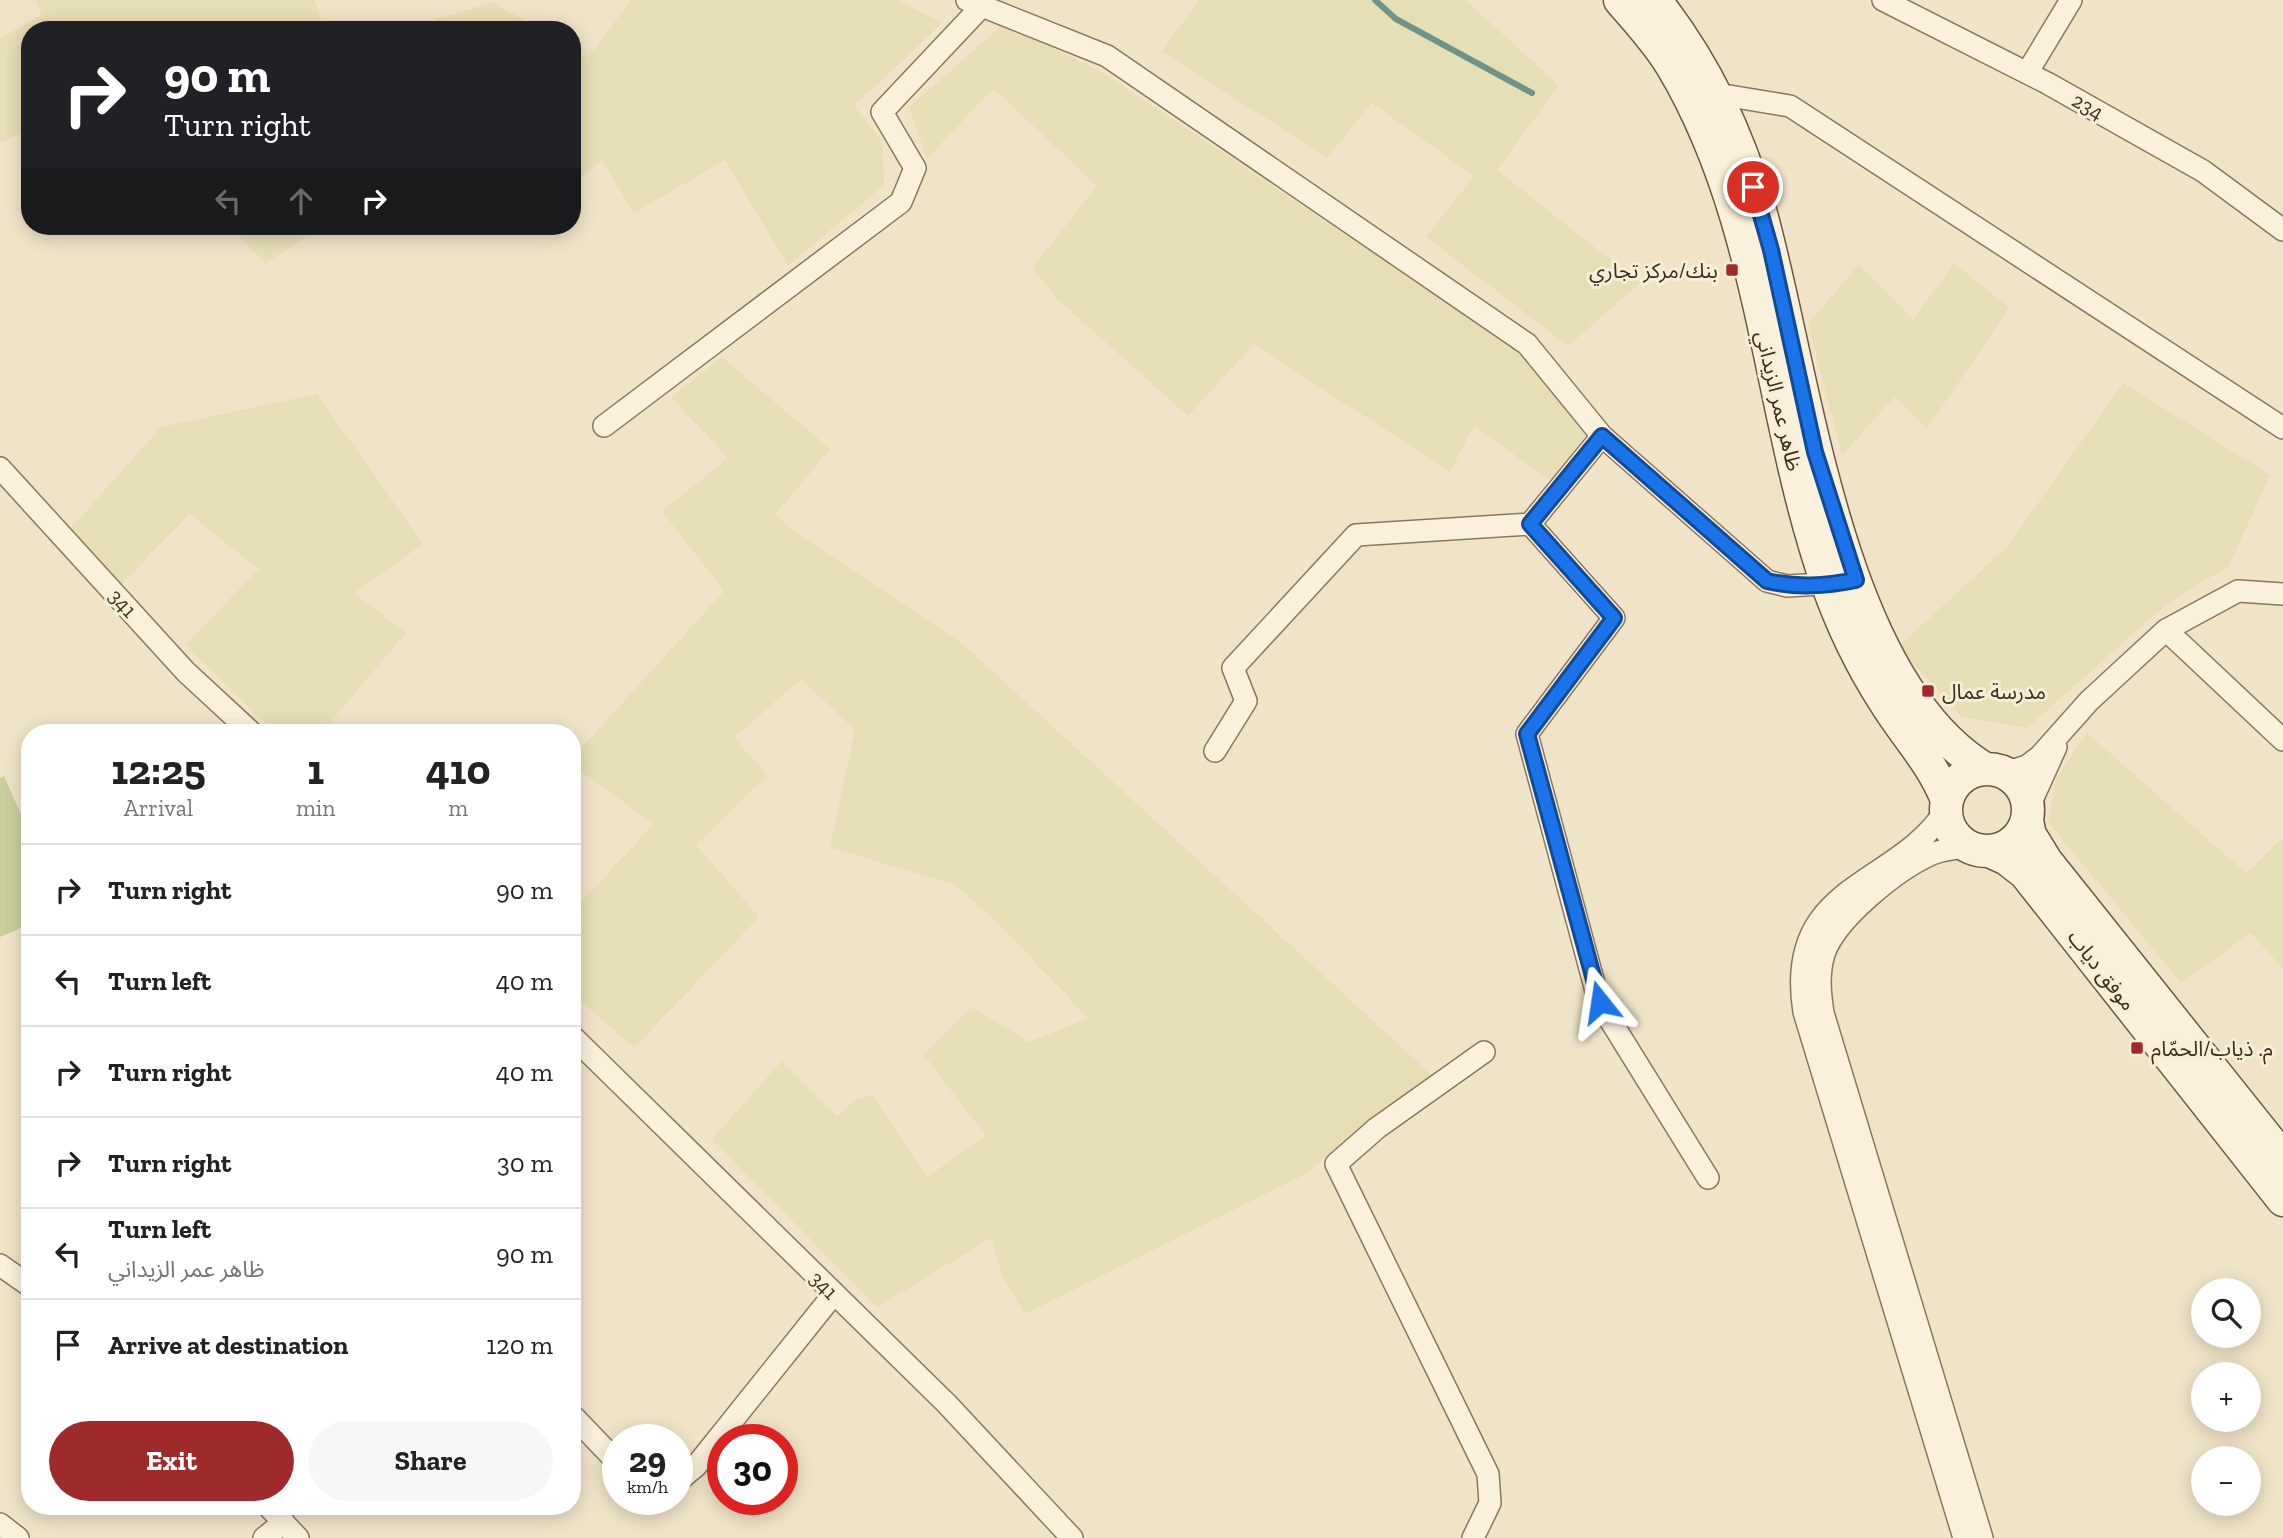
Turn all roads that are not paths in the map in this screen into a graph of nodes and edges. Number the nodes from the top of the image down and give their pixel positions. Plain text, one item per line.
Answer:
1 (1620, 0) edge
2 (1655, 0) edge
3 (1883, 0) edge
4 (2071, 0) edge
5 (974, 4) edge
6 (2027, 73) junction
7 (1717, 94) junction
8 (2283, 230) edge
9 (604, 426) dead end
10 (2283, 428) edge
11 (1602, 436) junction
12 (0, 468) edge
13 (1530, 524) junction
14 (1842, 583) junction
15 (2283, 594) edge
16 (2166, 630) junction
17 (242, 724) edge
18 (2064, 728) junction
19 (2283, 740) edge
20 (1215, 751) dead end
21 (1994, 771) junction
22 (1947, 804) junction
23 (2027, 815) junction
24 (1979, 849) junction
25 (581, 1045) edge
26 (1484, 1052) dead end
27 (2283, 1158) edge
28 (1708, 1178) dead end
29 (2283, 1200) edge
30 (0, 1265) edge
31 (21, 1280) edge
32 (834, 1295) junction
33 (581, 1424) edge
34 (602, 1446) edge
35 (693, 1469) edge
36 (284, 1522) edge
37 (0, 1524) edge
38 (18, 1538) edge
39 (264, 1538) edge
40 (1072, 1538) edge
41 (1474, 1538) edge
42 (1964, 1538) edge
43 (1982, 1538) edge

1 - 14 main road, ظاهر عمر الزيداني
2 - 7 main road, ظاهر عمر الزيداني
3 - 6 street, 234
4 - 6 street
5 - 9 street
5 - 11 street
6 - 8 street, 234
7 - 10 street
7 - 14 main road, ظاهر عمر الزيداني
11 - 13 street
11 - 14 street
12 - 17 street, 341
13 - 20 street
13 - 28 street
14 - 21 main road, ظاهر عمر الزيداني
14 - 22 main road, ظاهر عمر الزيداني
15 - 16 street
16 - 18 street
16 - 19 street
18 - 21 street
18 - 23 street
21 - 22 main road
21 - 23 main road
22 - 24 main road
22 - 42 street
23 - 24 main road
23 - 27 main road, موفق دياب
24 - 29 main road, موفق دياب
24 - 43 street
25 - 32 street, 341
26 - 41 street
30 - 31 street
32 - 35 street
32 - 40 street, 341
33 - 34 street
36 - 39 street
37 - 38 street

